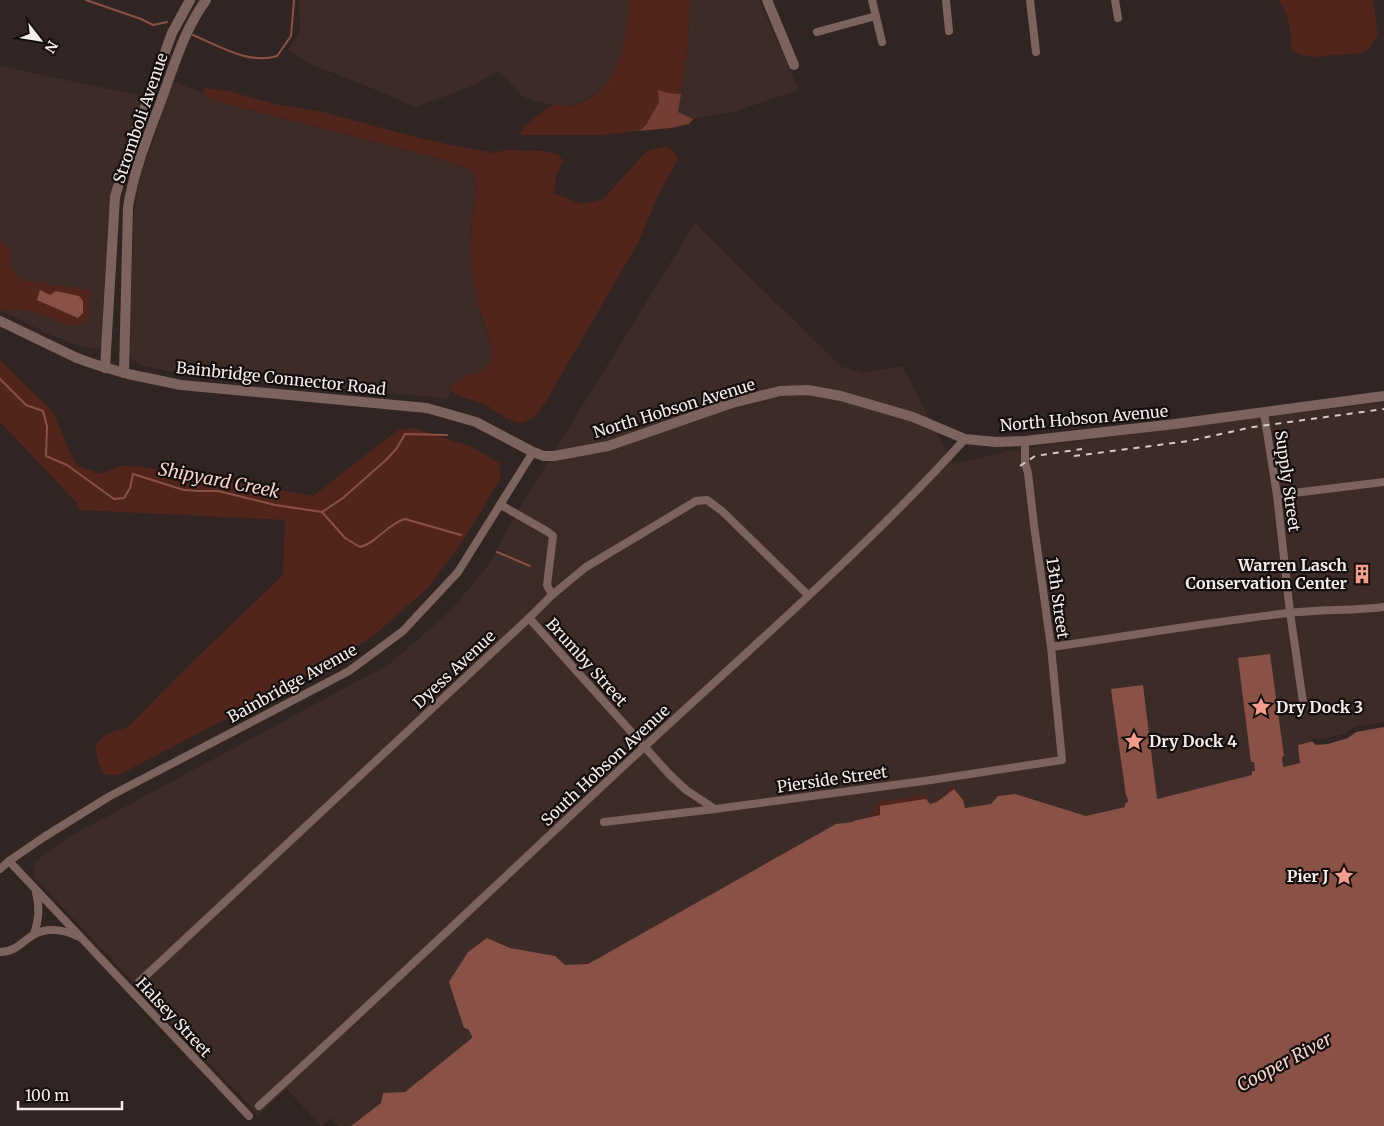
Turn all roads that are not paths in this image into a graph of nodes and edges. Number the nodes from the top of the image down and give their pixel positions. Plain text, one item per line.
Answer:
1 (190, 0) edge
2 (206, 0) edge
3 (767, 0) edge
4 (872, 0) edge
5 (946, 0) edge
6 (1030, 0) edge
7 (1116, 0) edge
8 (876, 16) junction
9 (1118, 18) dead end
10 (949, 31) dead end
11 (817, 32) dead end
12 (882, 42) dead end
13 (1036, 52) dead end
14 (794, 65) dead end
15 (0, 321) edge
16 (105, 368) junction
17 (124, 373) junction
18 (1384, 396) edge
19 (1264, 413) junction
20 (965, 439) junction
21 (1025, 441) junction
22 (533, 452) junction
23 (1384, 482) edge
24 (1277, 495) junction
25 (501, 504) junction
26 (552, 595) junction
27 (808, 595) junction
28 (1384, 607) edge
29 (1290, 612) junction
30 (529, 618) junction
31 (1051, 647) junction
32 (1304, 702) dead end
33 (645, 746) junction
34 (1062, 760) joint
35 (715, 809) junction
36 (604, 822) dead end
37 (8, 861) junction
38 (0, 869) edge
39 (36, 891) junction
40 (34, 934) junction
41 (79, 937) junction
42 (0, 952) edge
43 (139, 982) dead end
44 (259, 1106) dead end
45 (248, 1116) dead end

1 - 16 street, Stromboli Avenue
2 - 17 street, Stromboli Avenue
3 - 14 street
4 - 8 street
5 - 10 street
6 - 13 street
7 - 9 street
8 - 11 street
8 - 12 street
15 - 16 street, Bainbridge Connector Road
16 - 17 street, Bainbridge Connector Road
17 - 22 street, Bainbridge Connector Road
18 - 19 street, North Hobson Avenue
19 - 21 street, North Hobson Avenue
19 - 24 street, Supply Street
20 - 21 street, North Hobson Avenue
20 - 22 street, North Hobson Avenue
20 - 27 street, South Hobson Avenue
21 - 31 street, 13th Street
22 - 25 street, Bainbridge Avenue
23 - 24 street
24 - 29 street, Supply Street
25 - 26 street
25 - 37 street, Bainbridge Avenue
26 - 27 street, Dyess Avenue
26 - 30 street, Dyess Avenue
27 - 33 street, South Hobson Avenue
28 - 29 street
29 - 31 street
29 - 32 street, Supply Street
30 - 33 street, Brumby Street
30 - 43 street, Dyess Avenue
31 - 34 street, 13th Street
33 - 35 street, Brumby Street
33 - 44 street, South Hobson Avenue
34 - 35 street, Pierside Street
35 - 36 street, Pierside Street
37 - 38 street, Bainbridge Avenue
37 - 39 street, Halsey Street
39 - 40 street
39 - 41 street, Halsey Street
40 - 41 street
40 - 42 street
41 - 45 street, Halsey Street

